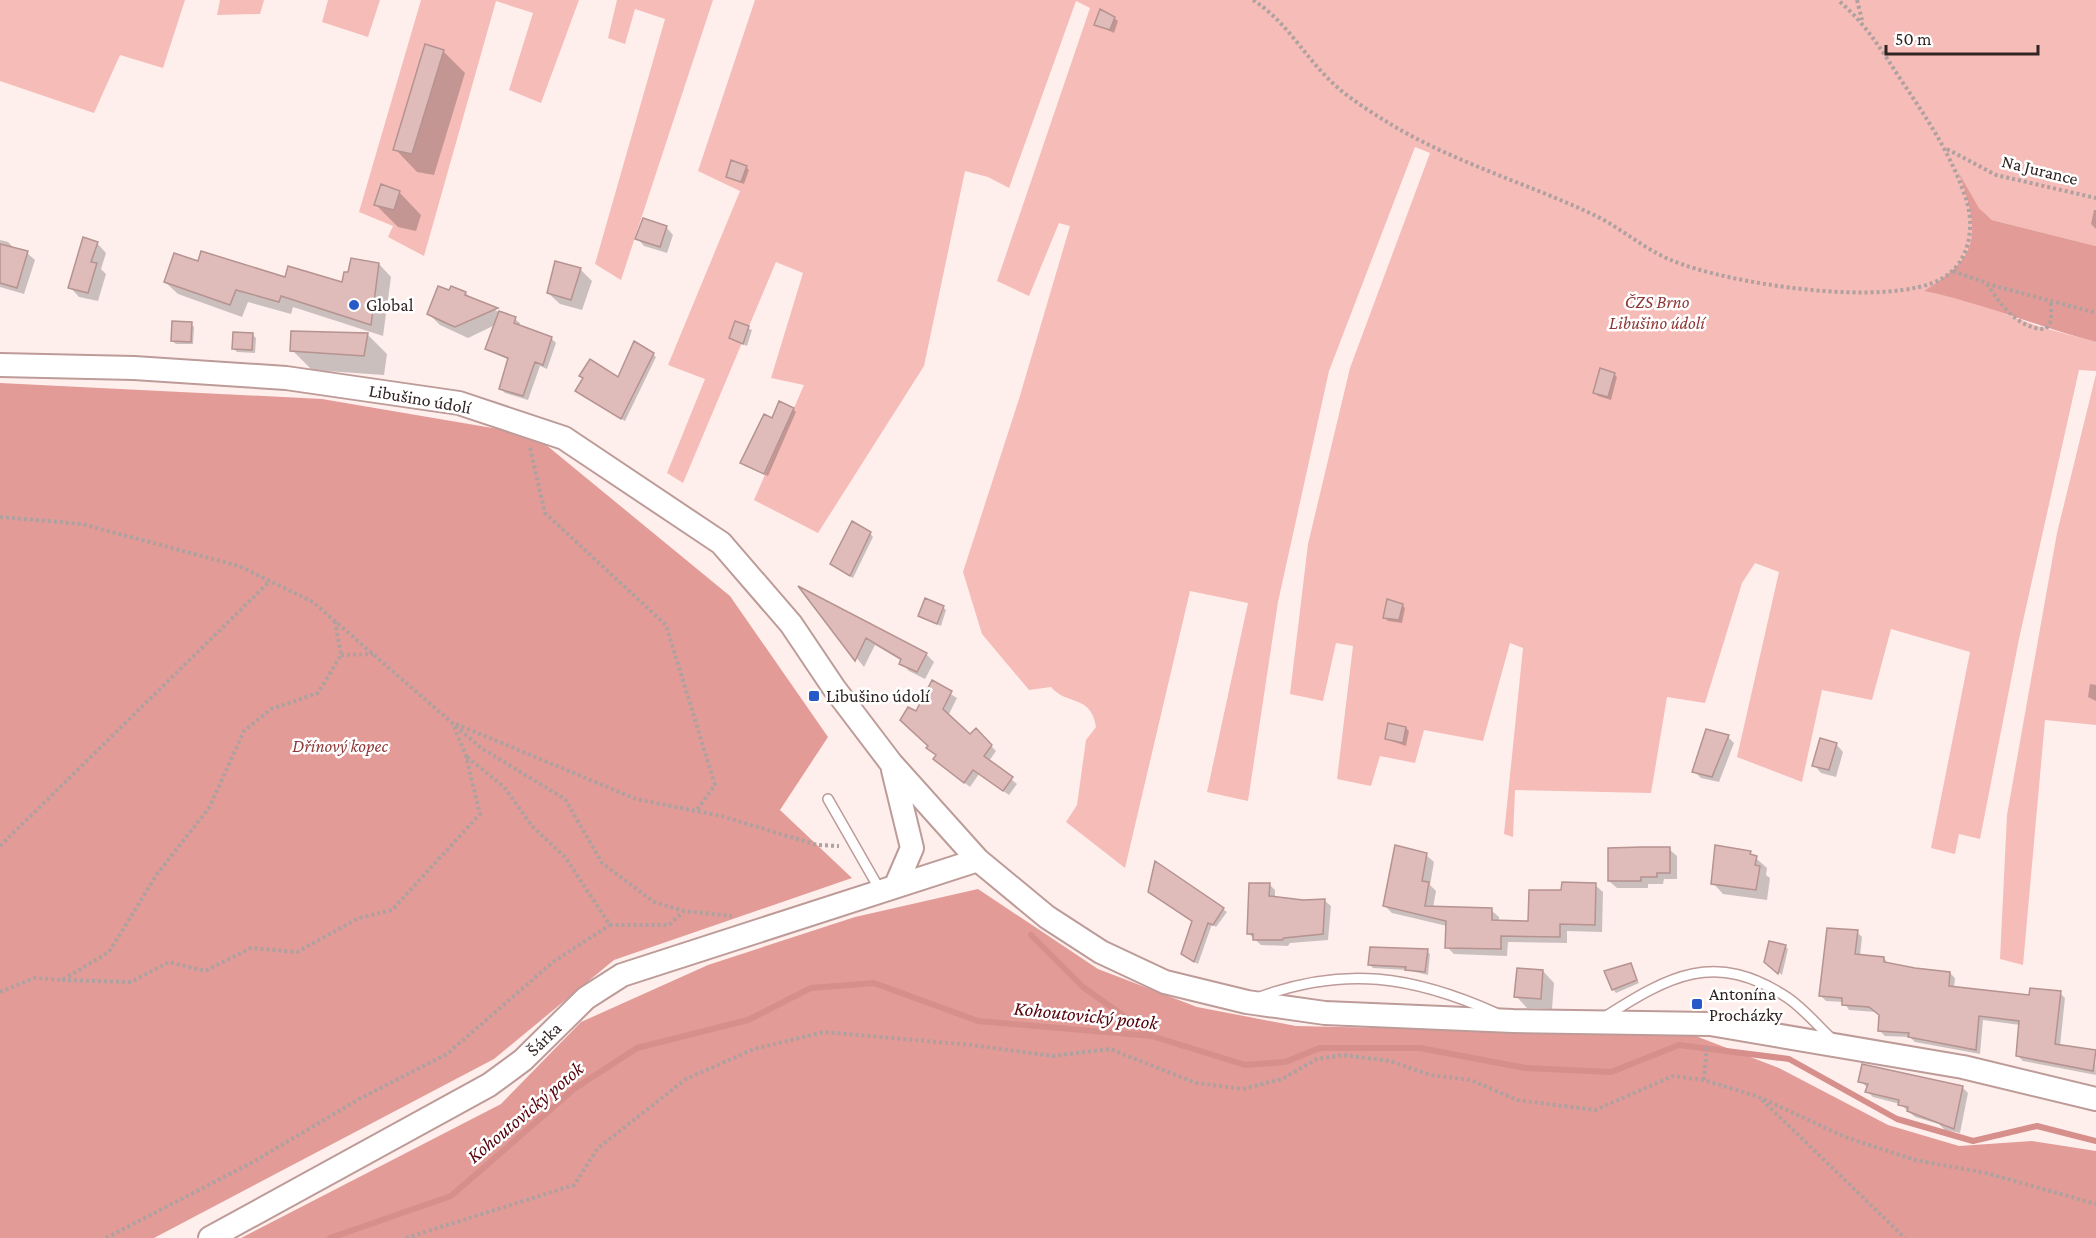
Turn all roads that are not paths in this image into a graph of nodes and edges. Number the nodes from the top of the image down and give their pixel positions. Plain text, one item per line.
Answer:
1 (0, 365) edge
2 (891, 762) junction
3 (828, 799) dead end
4 (978, 860) junction
5 (888, 888) junction
6 (1247, 1002) junction
7 (1513, 1021) junction
8 (1598, 1021) junction
9 (1838, 1044) junction
10 (2096, 1099) edge
11 (210, 1238) edge

1 - 2 street, Libušino údolí
2 - 4 street, Libušino údolí
2 - 5 street
3 - 5 lane
4 - 5 street, Šárka
4 - 6 street
5 - 11 street, Šárka
6 - 7 street
6 - 7 lane
7 - 8 street
8 - 9 street
8 - 9 lane
9 - 10 street

